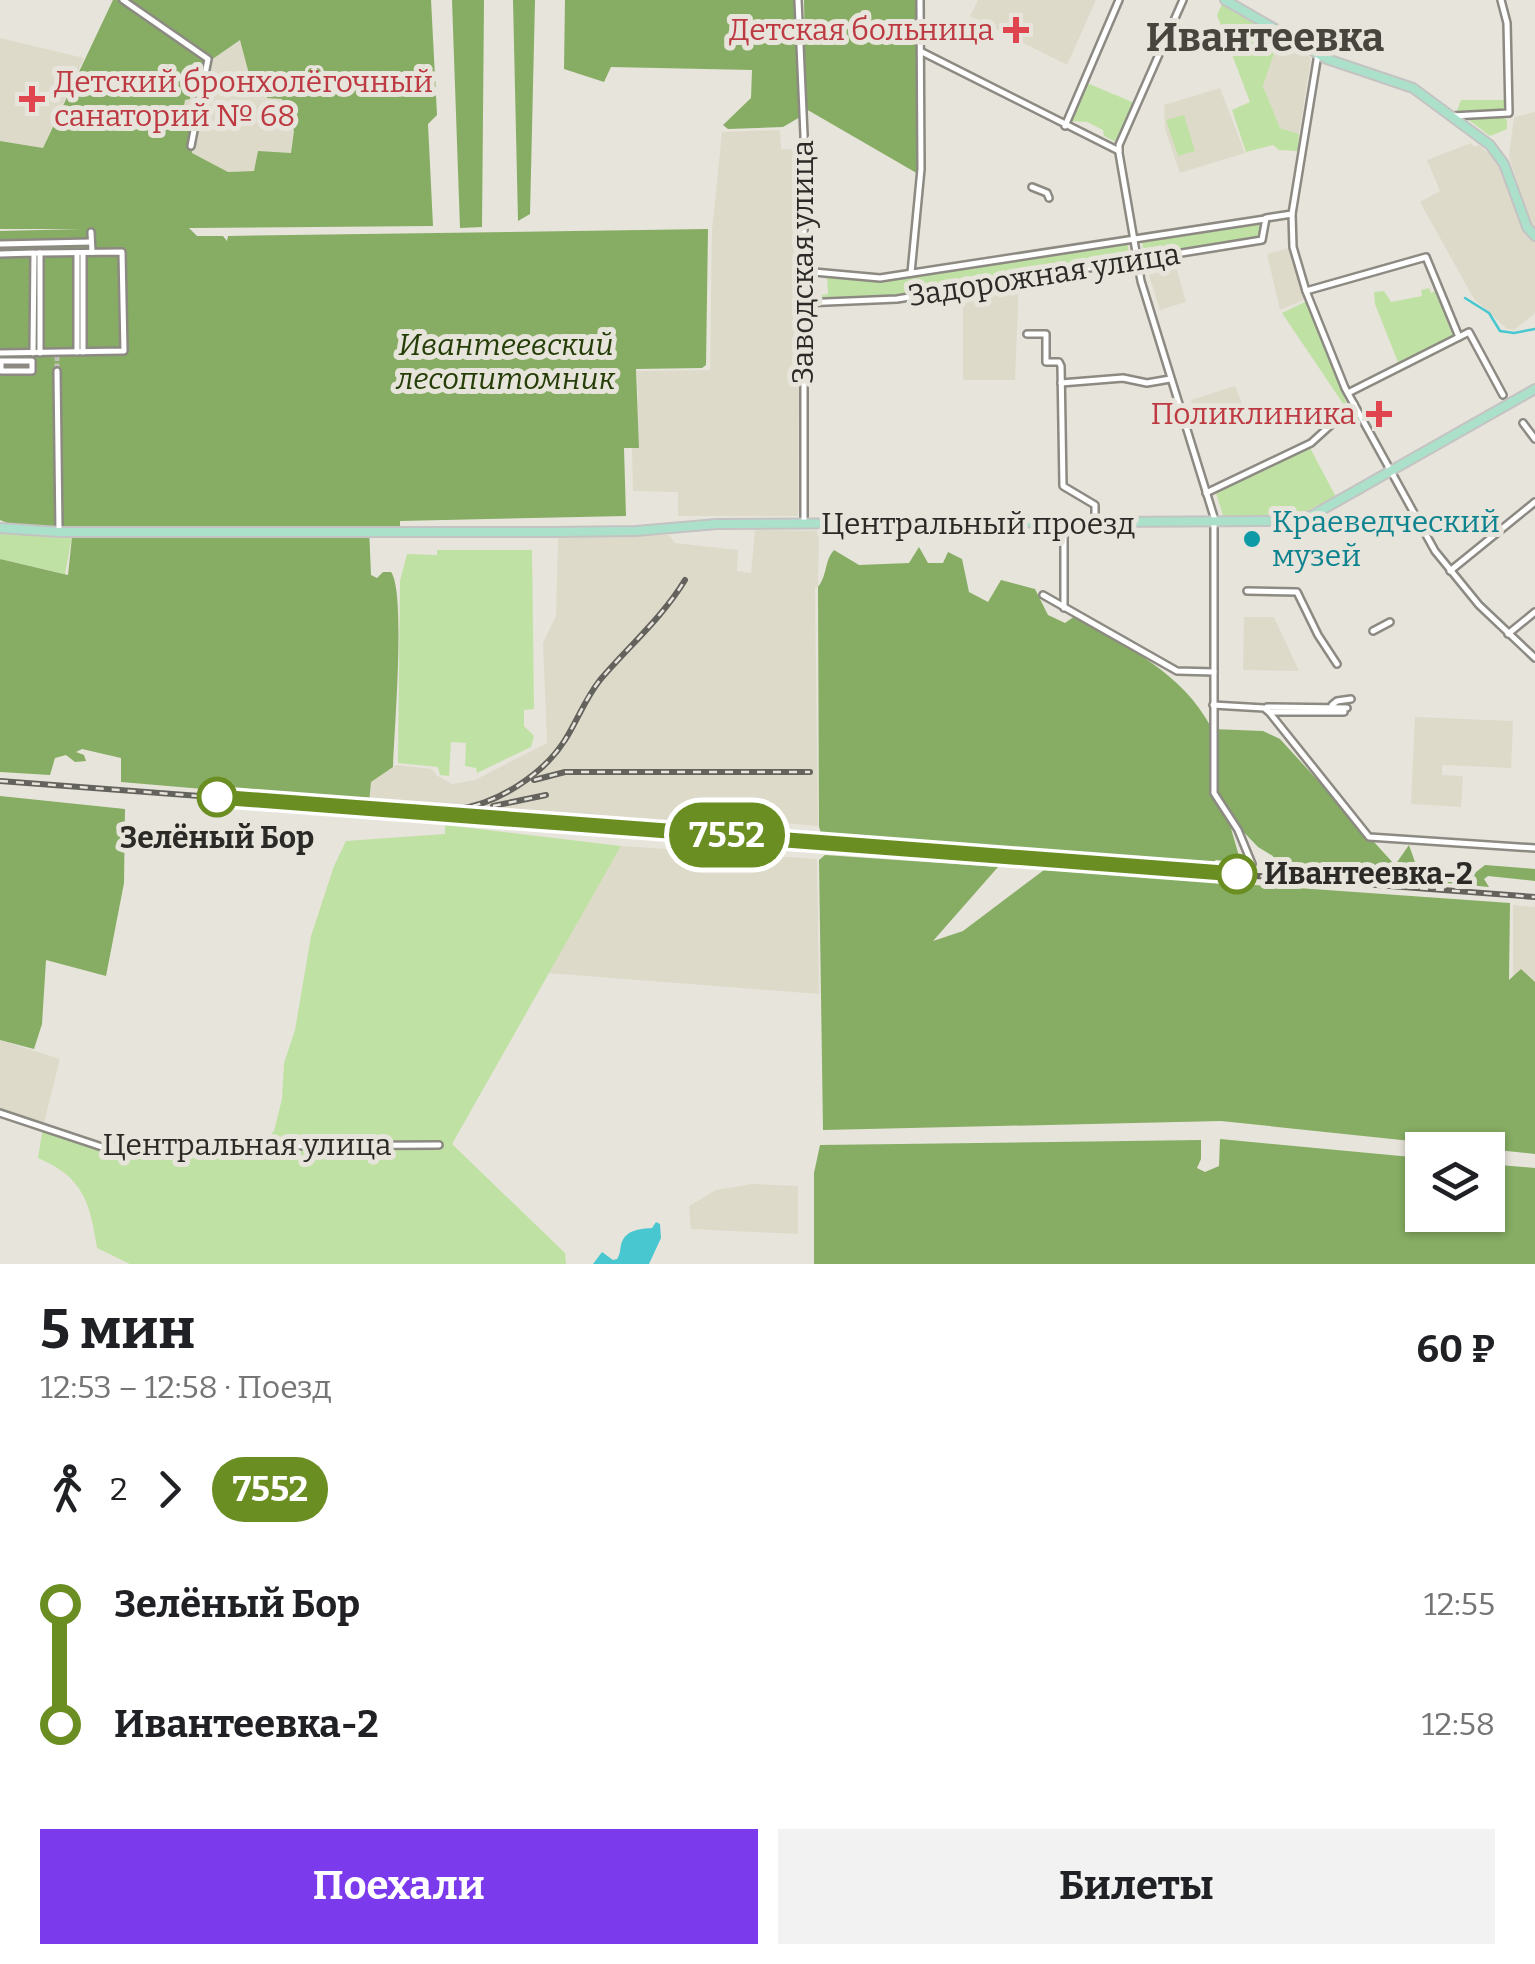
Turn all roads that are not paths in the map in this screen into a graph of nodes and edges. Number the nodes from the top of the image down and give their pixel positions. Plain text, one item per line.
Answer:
1 (123, 0) edge
2 (798, 0) edge
3 (920, 0) edge
4 (1119, 0) edge
5 (1183, 0) edge
6 (1225, 0) edge
7 (1502, 0) edge
8 (922, 52) junction
9 (1318, 54) junction
10 (1452, 116) junction
11 (1065, 126) junction
12 (191, 146) dead end
13 (1119, 151) junction
14 (1032, 187) dead end
15 (1048, 198) dead end
16 (1292, 214) junction
17 (1266, 218) junction
18 (91, 232) dead end
19 (1533, 235) edge
20 (1134, 238) junction
21 (92, 242) junction
22 (0, 244) edge
23 (92, 252) junction
24 (37, 253) junction
25 (80, 253) junction
26 (0, 254) edge
27 (1137, 259) junction
28 (803, 271) junction
29 (911, 273) junction
30 (1306, 291) junction
31 (803, 303) junction
32 (1028, 334) dead end
33 (1460, 337) junction
34 (80, 352) junction
35 (0, 353) edge
36 (36, 353) junction
37 (0, 362) edge
38 (57, 372) tunnel mouth
39 (1170, 379) junction
40 (1061, 383) junction
41 (1535, 389) edge
42 (1348, 393) junction
43 (1502, 396) dead end
44 (1354, 404) junction
45 (1523, 423) dead end
46 (1535, 439) edge
47 (1390, 472) junction
48 (1206, 494) junction
49 (1535, 502) edge
50 (1096, 513) dead end
51 (1064, 522) junction
52 (1214, 522) junction
53 (804, 525) junction
54 (0, 528) edge
55 (58, 532) junction
56 (1450, 572) junction
57 (1247, 591) dead end
58 (1044, 596) dead end
59 (1064, 608) junction
60 (1535, 612) edge
61 (1390, 622) dead end
62 (1373, 632) dead end
63 (1508, 634) junction
64 (1535, 658) edge
65 (1337, 664) dead end
66 (1214, 672) junction
67 (1351, 699) dead end
68 (1213, 705) junction
69 (1332, 705) junction
70 (1267, 710) junction
71 (1535, 848) edge
72 (1252, 864) dead end
73 (0, 1113) edge
74 (439, 1145) dead end

1 - 12 street
2 - 28 street, Заводская улица
3 - 8 street
4 - 11 street
5 - 13 street
6 - 9 main road
7 - 10 street
8 - 11 street
8 - 29 street
9 - 10 main road
9 - 16 street
10 - 19 main road
11 - 13 street
13 - 20 street
14 - 15 street
16 - 17 street, Задорожная улица
16 - 30 street
17 - 20 street, Задорожная улица
17 - 27 street, Задорожная улица
18 - 21 street
20 - 27 street
20 - 29 street, Задорожная улица
21 - 22 street
21 - 23 street
23 - 25 street
23 - 34 street
24 - 25 street
24 - 26 street
24 - 36 street
25 - 34 street
27 - 31 street, Задорожная улица
27 - 39 street
28 - 29 street, Задорожная улица
28 - 31 street, Заводская улица
30 - 33 street
30 - 42 street
31 - 53 street, Заводская улица
32 - 40 street
33 - 42 street
33 - 43 street
34 - 36 street
35 - 36 street
37 - 37 street
38 - 55 street
39 - 40 street
39 - 48 street
40 - 50 street
41 - 47 main road, Центральный проезд
42 - 44 street
44 - 47 street
44 - 48 street
45 - 46 street
47 - 52 main road, Центральный проезд
47 - 56 street
48 - 52 street
49 - 56 street
51 - 52 main road, Центральный проезд
51 - 53 main road, Центральный проезд
51 - 59 street
52 - 66 street
53 - 55 main road, Центральный проезд
54 - 55 main road, Центральный проезд
56 - 63 street
57 - 65 street
58 - 59 street
59 - 66 street
60 - 63 street
61 - 62 street
63 - 64 street
66 - 68 street
67 - 69 street
68 - 70 street
68 - 72 street
69 - 70 street
69 - 70 street
70 - 71 street
73 - 74 street, Центральная улица

